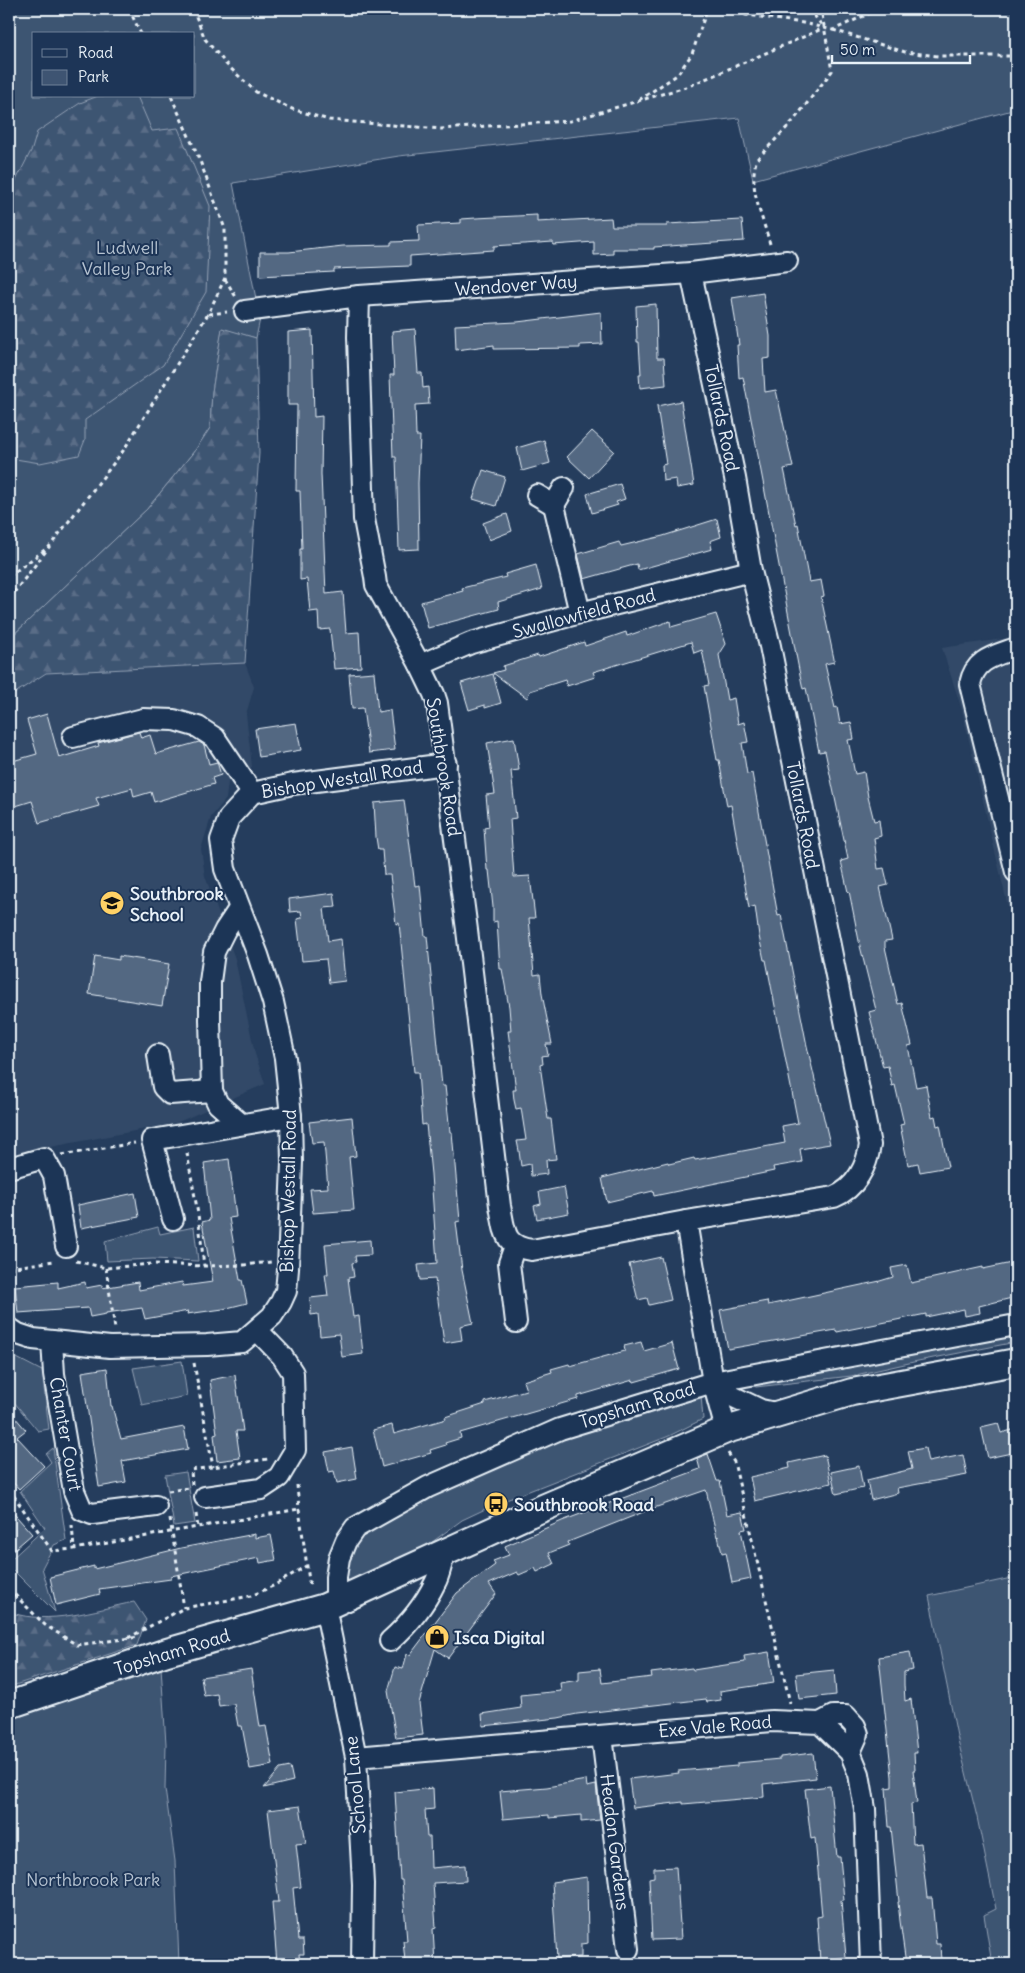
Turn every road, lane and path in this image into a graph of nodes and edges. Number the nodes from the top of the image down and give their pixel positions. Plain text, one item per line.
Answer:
1 (129, 9) edge
2 (193, 9) edge
3 (707, 9) edge
4 (808, 9) edge
5 (821, 9) edge
6 (879, 9) edge
7 (824, 28) junction
8 (833, 30) junction
9 (140, 32) edge
10 (1016, 56) edge
11 (172, 98) edge
12 (634, 104) junction
13 (781, 261) joint
14 (691, 273) junction
15 (359, 296) junction
16 (245, 311) dead end
17 (552, 496) dead end
18 (50, 545) junction
19 (751, 571) junction
20 (9, 576) edge
21 (9, 599) edge
22 (580, 613) junction
23 (1016, 648) edge
24 (420, 665) junction
25 (73, 737) dead end
26 (446, 764) junction
27 (252, 793) junction
28 (1016, 872) edge
29 (239, 909) junction
30 (158, 1055) dead end
31 (212, 1091) junction
32 (291, 1116) junction
33 (241, 1124) junction
34 (183, 1135) junction
35 (152, 1140) junction
36 (44, 1158) junction
37 (9, 1168) edge
38 (173, 1219) dead end
39 (686, 1220) junction
40 (515, 1246) junction
41 (66, 1256) junction
42 (289, 1259) junction
43 (204, 1266) junction
44 (9, 1268) edge
45 (106, 1268) junction
46 (516, 1322) dead end
47 (1016, 1325) edge
48 (9, 1328) edge
49 (257, 1330) junction
50 (52, 1341) junction
51 (191, 1345) junction
52 (117, 1346) junction
53 (1016, 1362) edge
54 (714, 1385) junction
55 (780, 1414) junction
56 (727, 1442) junction
57 (295, 1450) junction
58 (213, 1467) dead end
59 (198, 1492) joint
60 (164, 1507) junction
61 (445, 1553) junction
62 (306, 1566) junction
63 (9, 1589) edge
64 (324, 1601) junction
65 (184, 1608) junction
66 (147, 1636) dead end
67 (128, 1638) junction
68 (390, 1641) dead end
69 (9, 1705) edge
70 (794, 1721) junction
71 (602, 1736) junction
72 (356, 1757) junction
73 (628, 1949) dead end
74 (362, 1964) edge
75 (871, 1964) edge

1 - 9 path
2 - 12 path
3 - 7 path
3 - 12 path
4 - 7 path
5 - 7 path
6 - 8 path
7 - 8 path
7 - 12 path
7 - 13 path
8 - 10 path
11 - 18 path
13 - 14 street, Wendover Way
14 - 15 street, Wendover Way
14 - 19 street, Tollards Road
15 - 16 street, Wendover Way
15 - 24 street, Southbrook Road
17 - 22 street
18 - 20 path
18 - 21 path
19 - 22 street, Swallowfield Road
19 - 39 street, Tollards Road
22 - 24 street, Swallowfield Road
23 - 28 street
24 - 26 street, Southbrook Road
25 - 27 street
26 - 27 street, Bishop Westall Road
26 - 40 street, Southbrook Road
27 - 29 street, Bishop Westall Road
29 - 31 street
29 - 32 street, Bishop Westall Road
30 - 31 street
31 - 33 street
32 - 33 street
32 - 42 street, Bishop Westall Road
33 - 34 street
34 - 35 street
34 - 43 path
35 - 36 path
35 - 38 street
36 - 37 street
36 - 41 street
39 - 40 street
39 - 54 street
40 - 46 street
41 - 44 path
41 - 45 path
42 - 43 path
42 - 49 street, Bishop Westall Road
43 - 45 path
45 - 52 path
47 - 54 street, Topsham Road
48 - 50 street, Bishop Westall Road
49 - 51 street, Bishop Westall Road
49 - 57 street
50 - 52 street, Bishop Westall Road
50 - 60 street, Chanter Court
51 - 52 street, Bishop Westall Road
51 - 58 path
53 - 55 main road, Topsham Road
54 - 55 street
54 - 56 street
54 - 64 street, Topsham Road
55 - 56 main road, Topsham Road
56 - 61 main road, Topsham Road
56 - 70 path
57 - 59 street
57 - 62 path
59 - 60 path
60 - 65 path
61 - 64 main road, Topsham Road
61 - 68 street
62 - 64 path
62 - 65 path
63 - 67 path
64 - 69 main road, Topsham Road
64 - 72 street, School Lane
65 - 67 path
66 - 67 path
70 - 71 street, Exe Vale Road
70 - 75 street, Exe Vale Road
71 - 72 street, Exe Vale Road
71 - 73 street, Headon Gardens
72 - 74 street, School Lane

